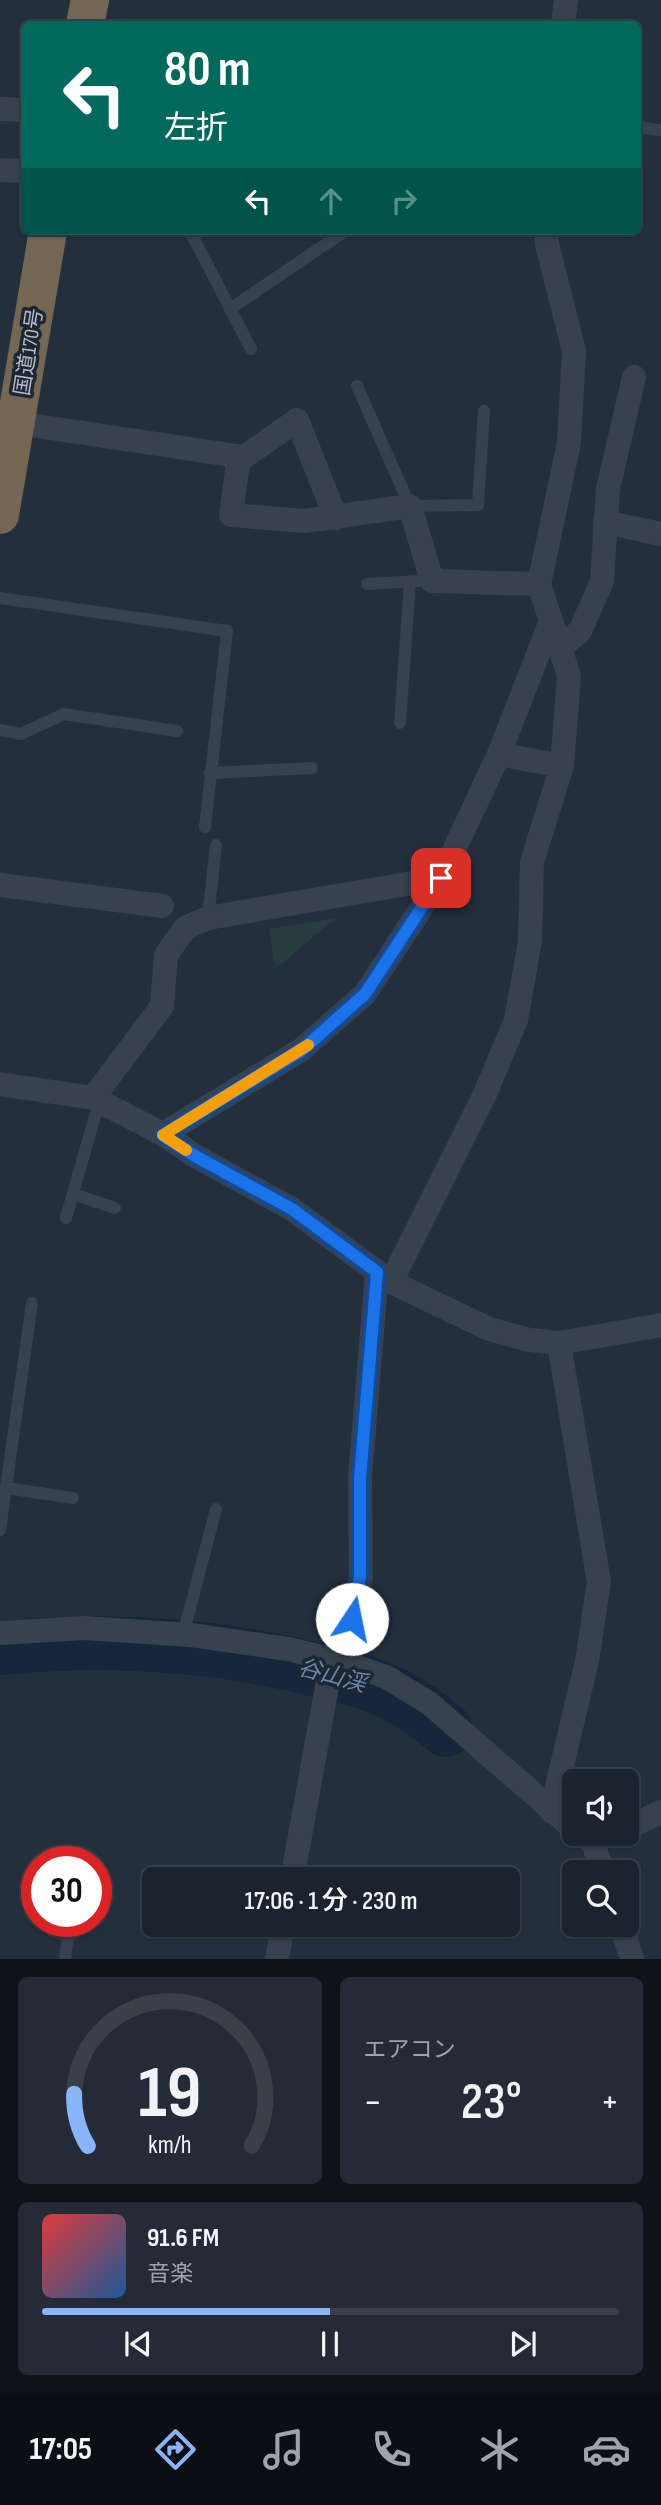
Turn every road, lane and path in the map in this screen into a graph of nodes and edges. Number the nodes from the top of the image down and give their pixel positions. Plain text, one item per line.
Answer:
1 (566, 0) edge
2 (563, 21) edge
3 (0, 109) edge
4 (21, 110) edge
5 (641, 128) edge
6 (661, 130) edge
7 (0, 170) edge
8 (21, 171) edge
9 (47, 235) edge
10 (192, 235) edge
11 (339, 235) edge
12 (546, 235) edge
13 (230, 309) junction
14 (251, 349) dead end
15 (635, 377) dead end
16 (357, 386) dead end
17 (484, 411) dead end
18 (10, 439) edge
19 (239, 456) junction
20 (410, 506) junction
21 (0, 515) edge
22 (336, 517) junction
23 (605, 522) junction
24 (661, 534) edge
25 (421, 581) junction
26 (367, 584) dead end
27 (539, 584) junction
28 (0, 598) edge
29 (551, 621) junction
30 (560, 648) junction
31 (400, 723) dead end
32 (0, 730) edge
33 (177, 731) dead end
34 (499, 754) junction
35 (562, 766) junction
36 (313, 768) dead end
37 (210, 773) junction
38 (205, 827) dead end
39 (216, 845) dead end
40 (441, 878) junction
41 (0, 885) edge
42 (162, 906) dead end
43 (208, 918) junction
44 (0, 1084) edge
45 (96, 1100) junction
46 (163, 1135) junction
47 (73, 1194) junction
48 (115, 1208) dead end
49 (65, 1218) dead end
50 (384, 1277) junction
51 (32, 1303) dead end
52 (661, 1325) edge
53 (559, 1343) junction
54 (6, 1488) junction
55 (73, 1498) dead end
56 (216, 1509) dead end
57 (0, 1530) edge
58 (0, 1633) edge
59 (183, 1635) junction
60 (333, 1667) junction
61 (551, 1811) junction
62 (661, 1812) edge
63 (562, 1818) edge
64 (639, 1822) edge
65 (295, 1867) edge
66 (68, 1937) edge
67 (281, 1937) edge
68 (625, 1937) edge
69 (65, 1959) edge
70 (277, 1959) edge
71 (632, 1959) edge

1 - 2 street
3 - 4 street
5 - 6 lane
7 - 8 street
9 - 18 highway, 国道170号
10 - 13 lane
11 - 13 lane
12 - 27 street
13 - 14 lane
15 - 23 street
16 - 20 lane
17 - 20 lane
18 - 19 street
18 - 21 highway, 国道170号
19 - 22 street
19 - 22 street
20 - 22 street
20 - 25 street
23 - 24 street
23 - 30 street
25 - 26 lane
25 - 27 street
25 - 31 lane
27 - 29 street
28 - 37 lane
29 - 30 street
29 - 34 street
30 - 35 street
32 - 33 lane
34 - 35 street
34 - 40 street
35 - 50 street
36 - 37 lane
37 - 38 lane
39 - 43 lane
40 - 43 street
40 - 46 street
41 - 42 street
43 - 45 street
44 - 45 street
45 - 46 street
45 - 47 lane
46 - 50 street
47 - 48 lane
47 - 49 lane
50 - 53 street
50 - 60 street
51 - 54 lane
52 - 53 street
53 - 61 street
54 - 55 lane
54 - 57 lane
56 - 59 lane
58 - 59 street
59 - 60 street
60 - 61 street
60 - 65 street
61 - 63 street
62 - 64 street
66 - 69 lane
67 - 70 street
68 - 71 street

